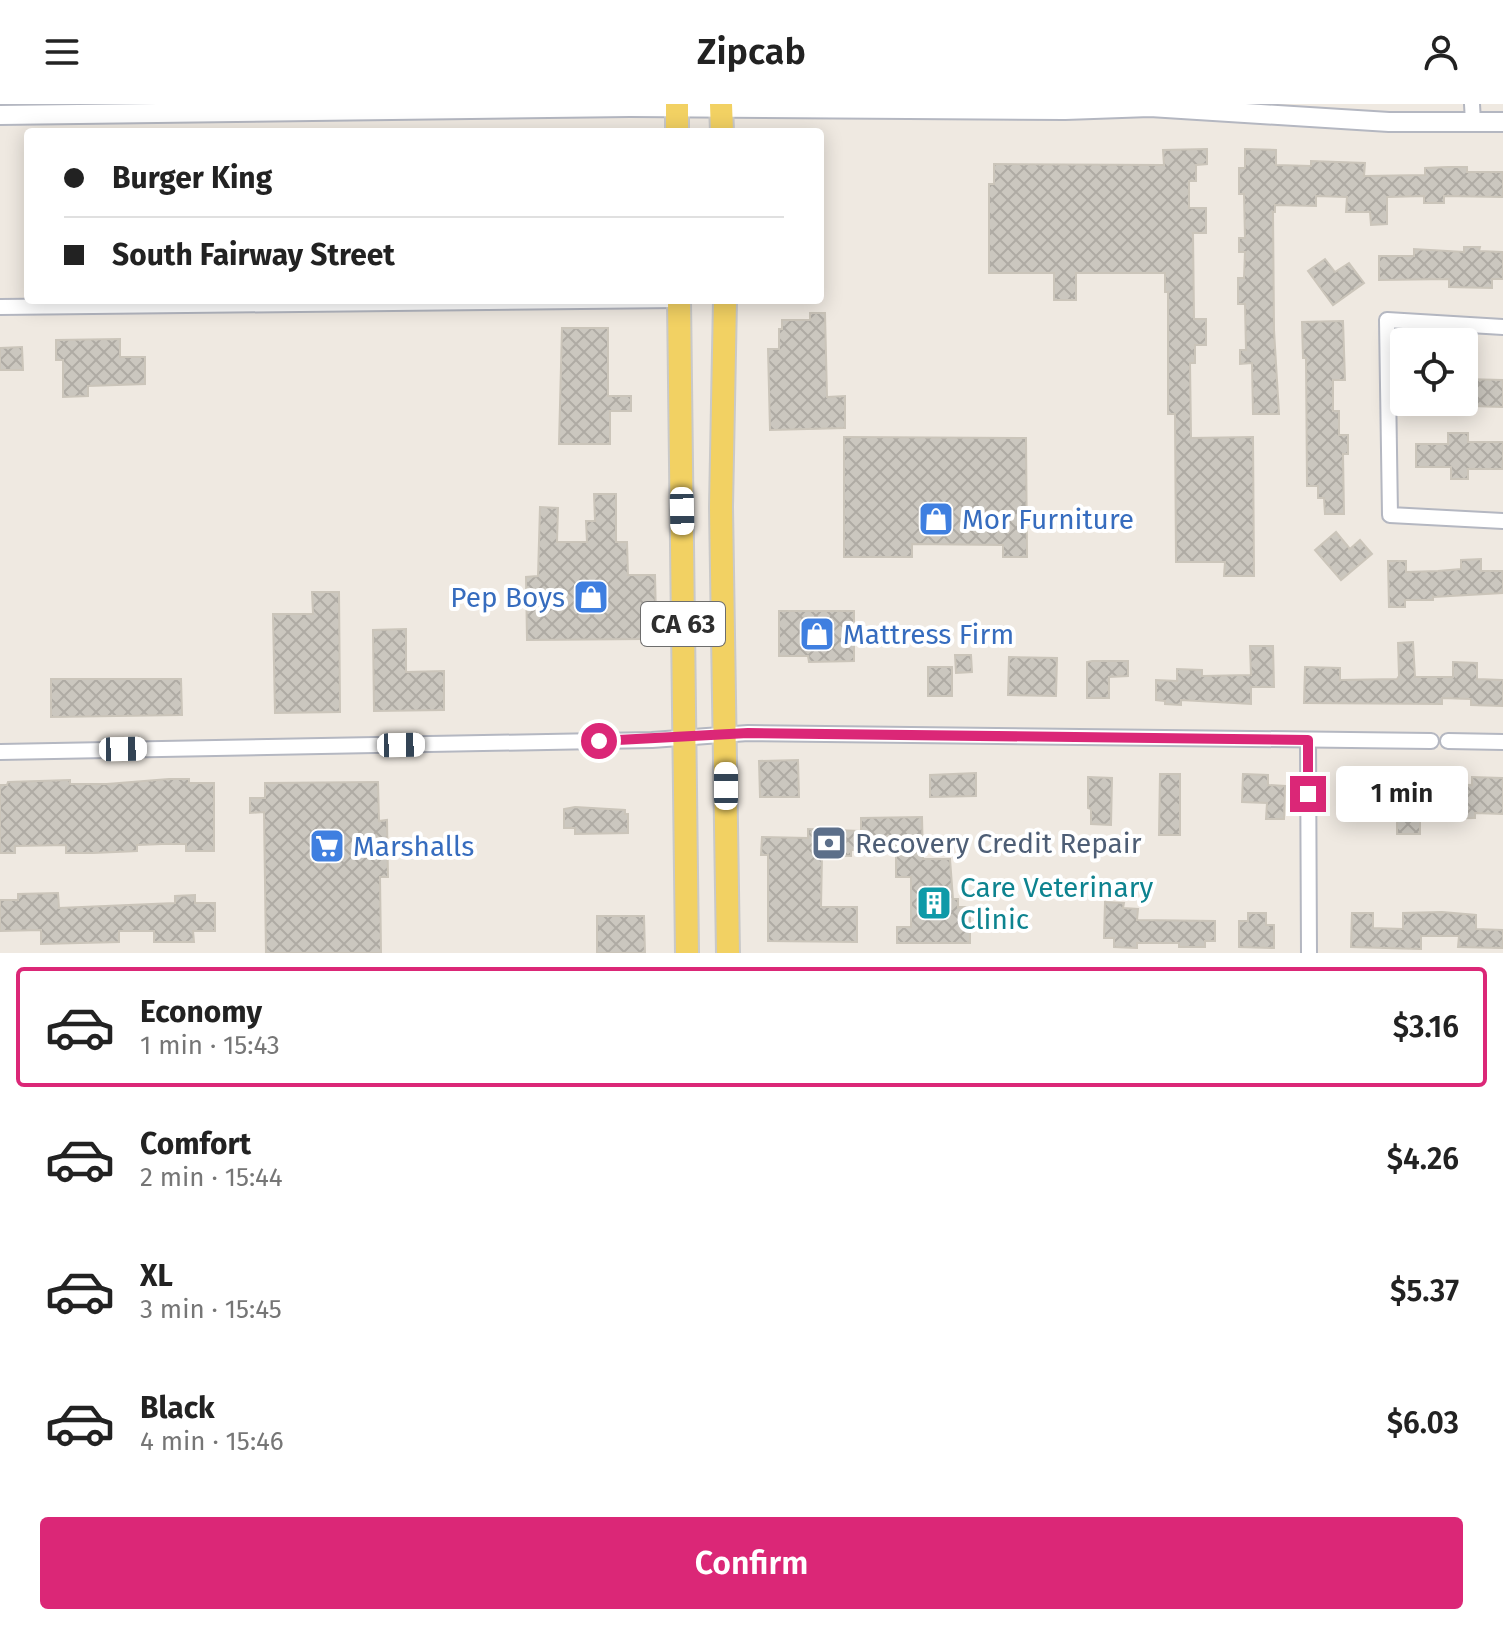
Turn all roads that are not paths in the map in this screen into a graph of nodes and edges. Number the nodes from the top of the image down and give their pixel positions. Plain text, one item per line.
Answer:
1 (677, 105) edge
2 (721, 105) edge
3 (1065, 107) edge
4 (1272, 109) edge
5 (1473, 113) edge
6 (0, 115) edge
7 (1503, 122) edge
8 (677, 128) edge
9 (722, 128) edge
10 (291, 304) edge
11 (679, 304) edge
12 (725, 304) edge
13 (0, 307) edge
14 (1503, 327) edge
15 (1503, 521) edge
16 (724, 735) junction
17 (685, 738) junction
18 (1308, 740) junction
19 (1431, 741) dead end
20 (1448, 741) dead end
21 (1503, 742) edge
22 (0, 752) edge
23 (687, 953) edge
24 (728, 953) edge
25 (1309, 953) edge

1 - 2 street
1 - 6 street
1 - 8 main road
2 - 3 street
2 - 9 main road
3 - 4 street
4 - 5 street
5 - 7 street
10 - 13 street
11 - 17 main road, CA 63
12 - 16 main road, CA 63
14 - 15 street
16 - 17 street
16 - 18 street
16 - 24 main road, CA 63
17 - 22 street
17 - 23 main road, CA 63
18 - 19 street
18 - 25 street
20 - 21 street

